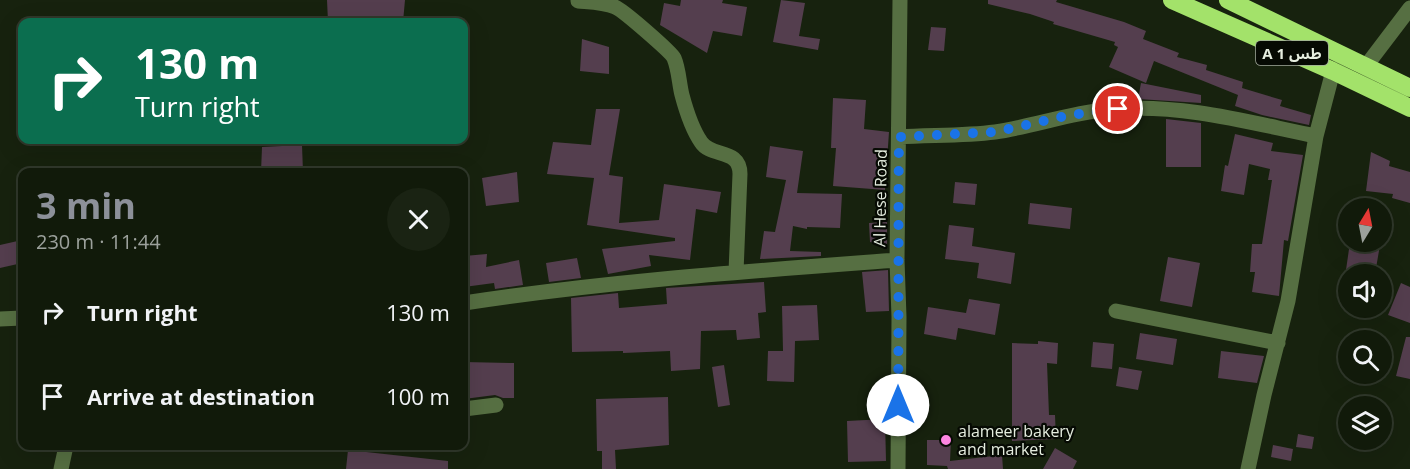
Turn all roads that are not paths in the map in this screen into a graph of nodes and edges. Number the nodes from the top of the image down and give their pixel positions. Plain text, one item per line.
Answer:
1 (900, 0) edge
2 (1172, 0) edge
3 (1228, 0) edge
4 (578, 1) edge
5 (1410, 8) edge
6 (1366, 66) junction
7 (1333, 71) junction
8 (1410, 88) edge
9 (1410, 108) edge
10 (1316, 136) junction
11 (899, 137) junction
12 (897, 260) junction
13 (736, 272) junction
14 (468, 302) edge
15 (1116, 311) dead end
16 (18, 318) edge
17 (0, 319) edge
18 (1278, 343) junction
19 (496, 405) dead end
20 (468, 408) edge
21 (65, 450) edge
22 (61, 469) edge
23 (898, 469) edge
24 (1248, 469) edge

1 - 11 street, Al Hese Road
2 - 7 highway, A 1 طس
3 - 6 highway, A 1 طس
4 - 13 street
5 - 6 street
6 - 8 highway, A 1 طس
7 - 9 highway, A 1 طس
7 - 10 street
10 - 11 street
10 - 18 street
11 - 12 street, Al Hese Road
12 - 13 street
12 - 23 street, Al Hese Road
13 - 14 street
15 - 18 street
16 - 17 street
18 - 24 street
19 - 20 street
21 - 22 street

